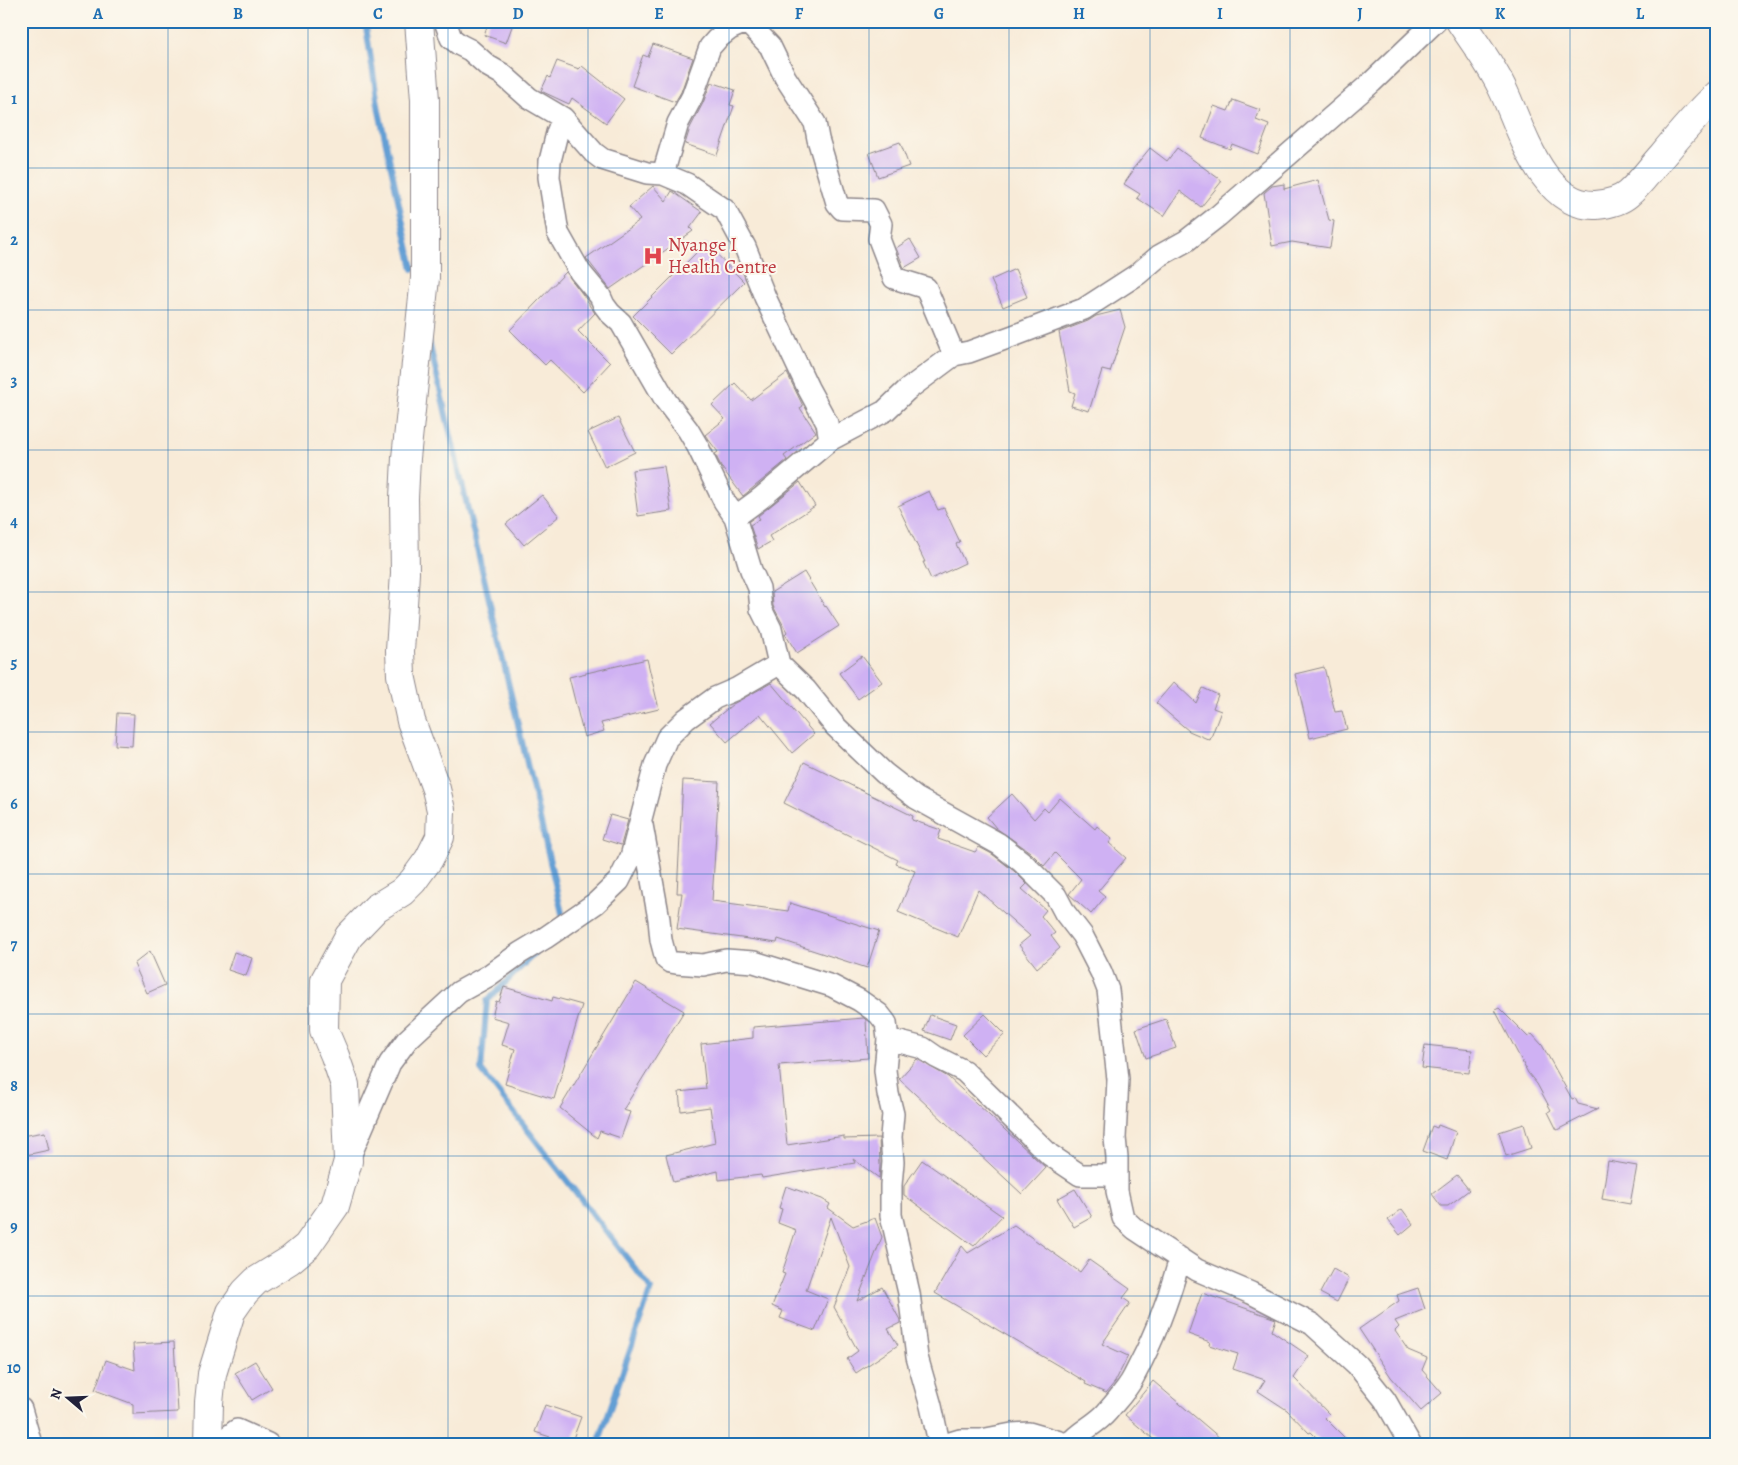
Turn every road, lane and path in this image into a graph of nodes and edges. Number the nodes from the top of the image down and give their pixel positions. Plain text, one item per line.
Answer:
1 (419, 21) edge
2 (445, 21) edge
3 (1436, 21) edge
4 (1460, 21) edge
5 (748, 22) edge
6 (1717, 95) edge
7 (563, 118) junction
8 (663, 174) junction
9 (954, 355) junction
10 (830, 440) junction
11 (735, 517) junction
12 (779, 664) junction
13 (641, 822) junction
14 (888, 1039) junction
15 (348, 1161) junction
16 (1117, 1175) junction
17 (1180, 1258) junction
18 (21, 1408) edge
19 (31, 1444) edge
20 (208, 1444) edge
21 (218, 1444) edge
22 (268, 1444) edge
23 (943, 1444) edge
24 (947, 1444) edge
25 (1068, 1444) edge
26 (1410, 1444) edge

1 - 15 main road
2 - 7 street
3 - 9 street
4 - 6 main road
5 - 8 street
5 - 9 street
7 - 8 street
7 - 11 street
8 - 10 street
9 - 10 street
10 - 11 street
11 - 12 street
12 - 13 street
12 - 16 street
13 - 14 street
13 - 15 street
14 - 16 street
14 - 23 street
15 - 20 main road
16 - 17 street
17 - 25 street
17 - 26 street
18 - 19 street
21 - 22 street
24 - 25 street

